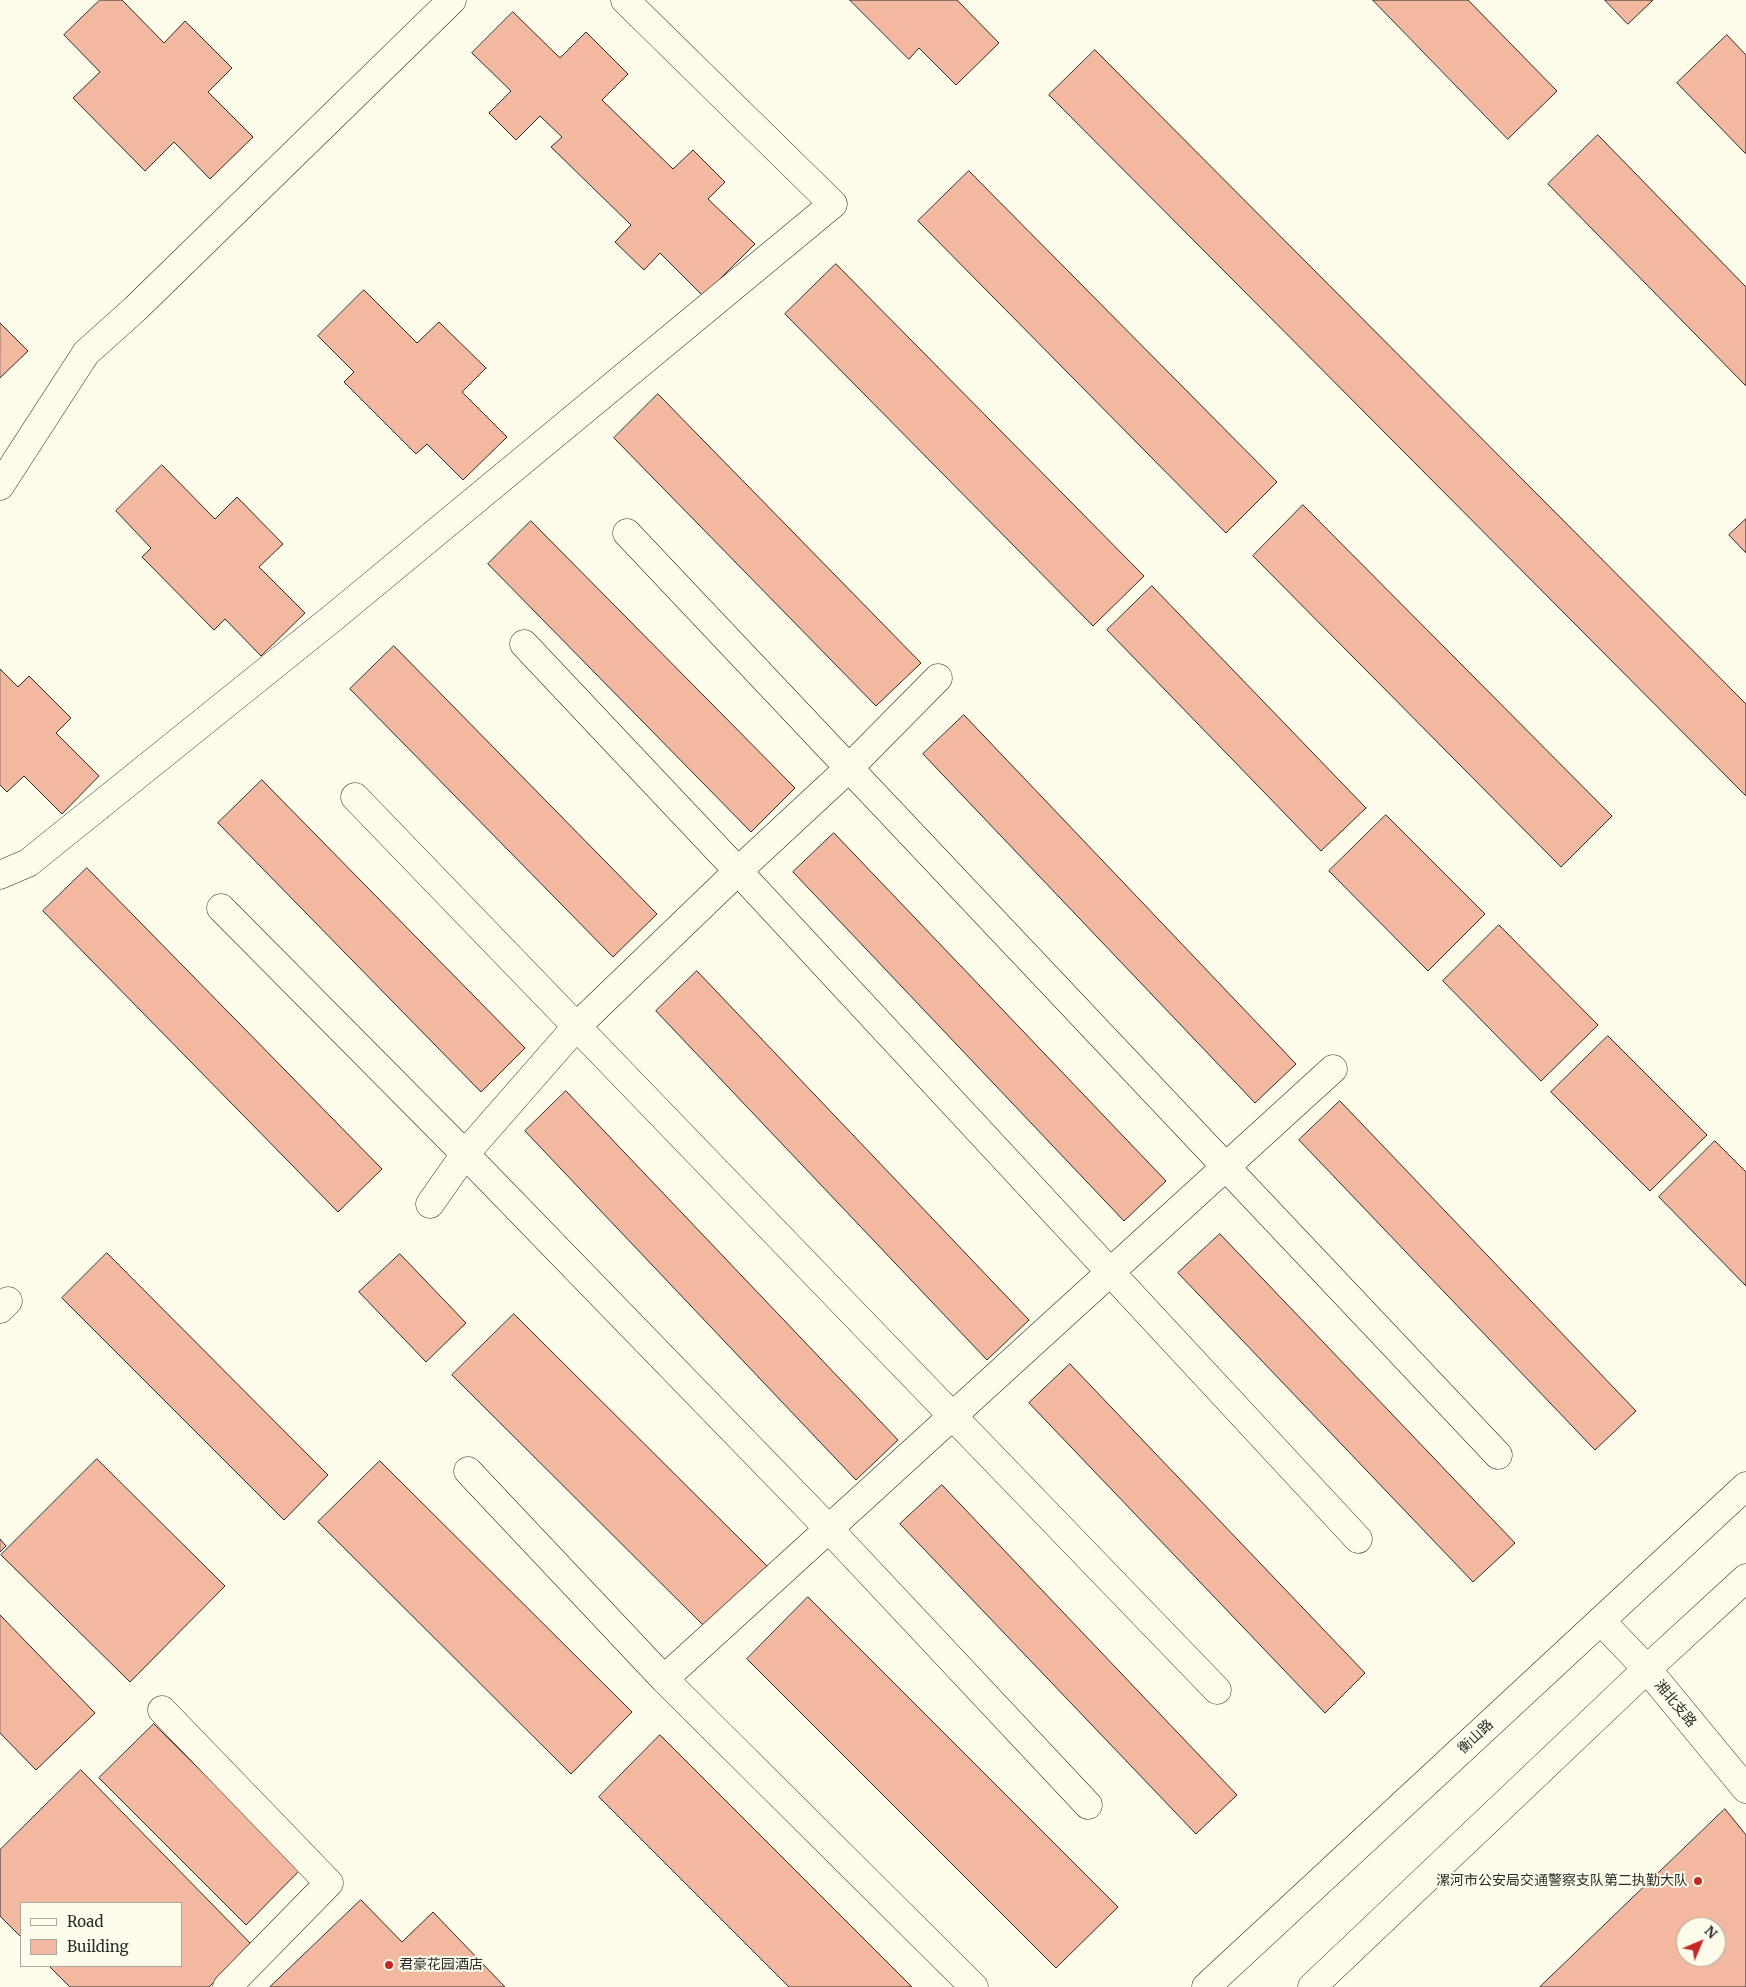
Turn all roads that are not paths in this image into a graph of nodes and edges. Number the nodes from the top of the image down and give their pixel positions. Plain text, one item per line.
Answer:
1 (452, 0) edge
2 (625, 0) edge
3 (0, 486) edge
4 (627, 533) dead end
5 (524, 644) dead end
6 (938, 678) dead end
7 (849, 768) junction
8 (355, 797) dead end
9 (738, 871) junction
10 (0, 875) edge
11 (221, 908) dead end
12 (576, 1027) junction
13 (1333, 1070) dead end
14 (465, 1154) junction
15 (1226, 1167) junction
16 (430, 1204) dead end
17 (1111, 1273) junction
18 (953, 1416) junction
19 (1498, 1455) dead end
20 (468, 1471) dead end
21 (1746, 1486) edge
22 (829, 1529) junction
23 (1358, 1539) dead end
24 (1746, 1578) edge
25 (1601, 1621) junction
26 (1647, 1669) junction
27 (664, 1679) junction
28 (1217, 1690) dead end
29 (162, 1710) dead end
30 (1746, 1790) edge
31 (1088, 1805) dead end
32 (1318, 1985) edge
33 (227, 1987) edge
34 (974, 1987) edge
35 (1206, 1987) edge

1 - 3 street
2 - 10 street
4 - 7 street
5 - 9 street
6 - 7 street
7 - 9 street
7 - 15 street
8 - 12 street
9 - 12 street
9 - 17 street
11 - 14 street
12 - 14 street
12 - 18 street
13 - 15 street
14 - 16 street
14 - 22 street
15 - 17 street
15 - 19 street
17 - 18 street
17 - 23 street
18 - 22 street
18 - 28 street
20 - 27 street
21 - 25 street, 衡山路
22 - 27 street
22 - 31 street
24 - 26 street
25 - 26 street, 湘北支路
25 - 35 street, 衡山路
26 - 30 street, 湘北支路
26 - 32 street
27 - 34 street
29 - 33 street

